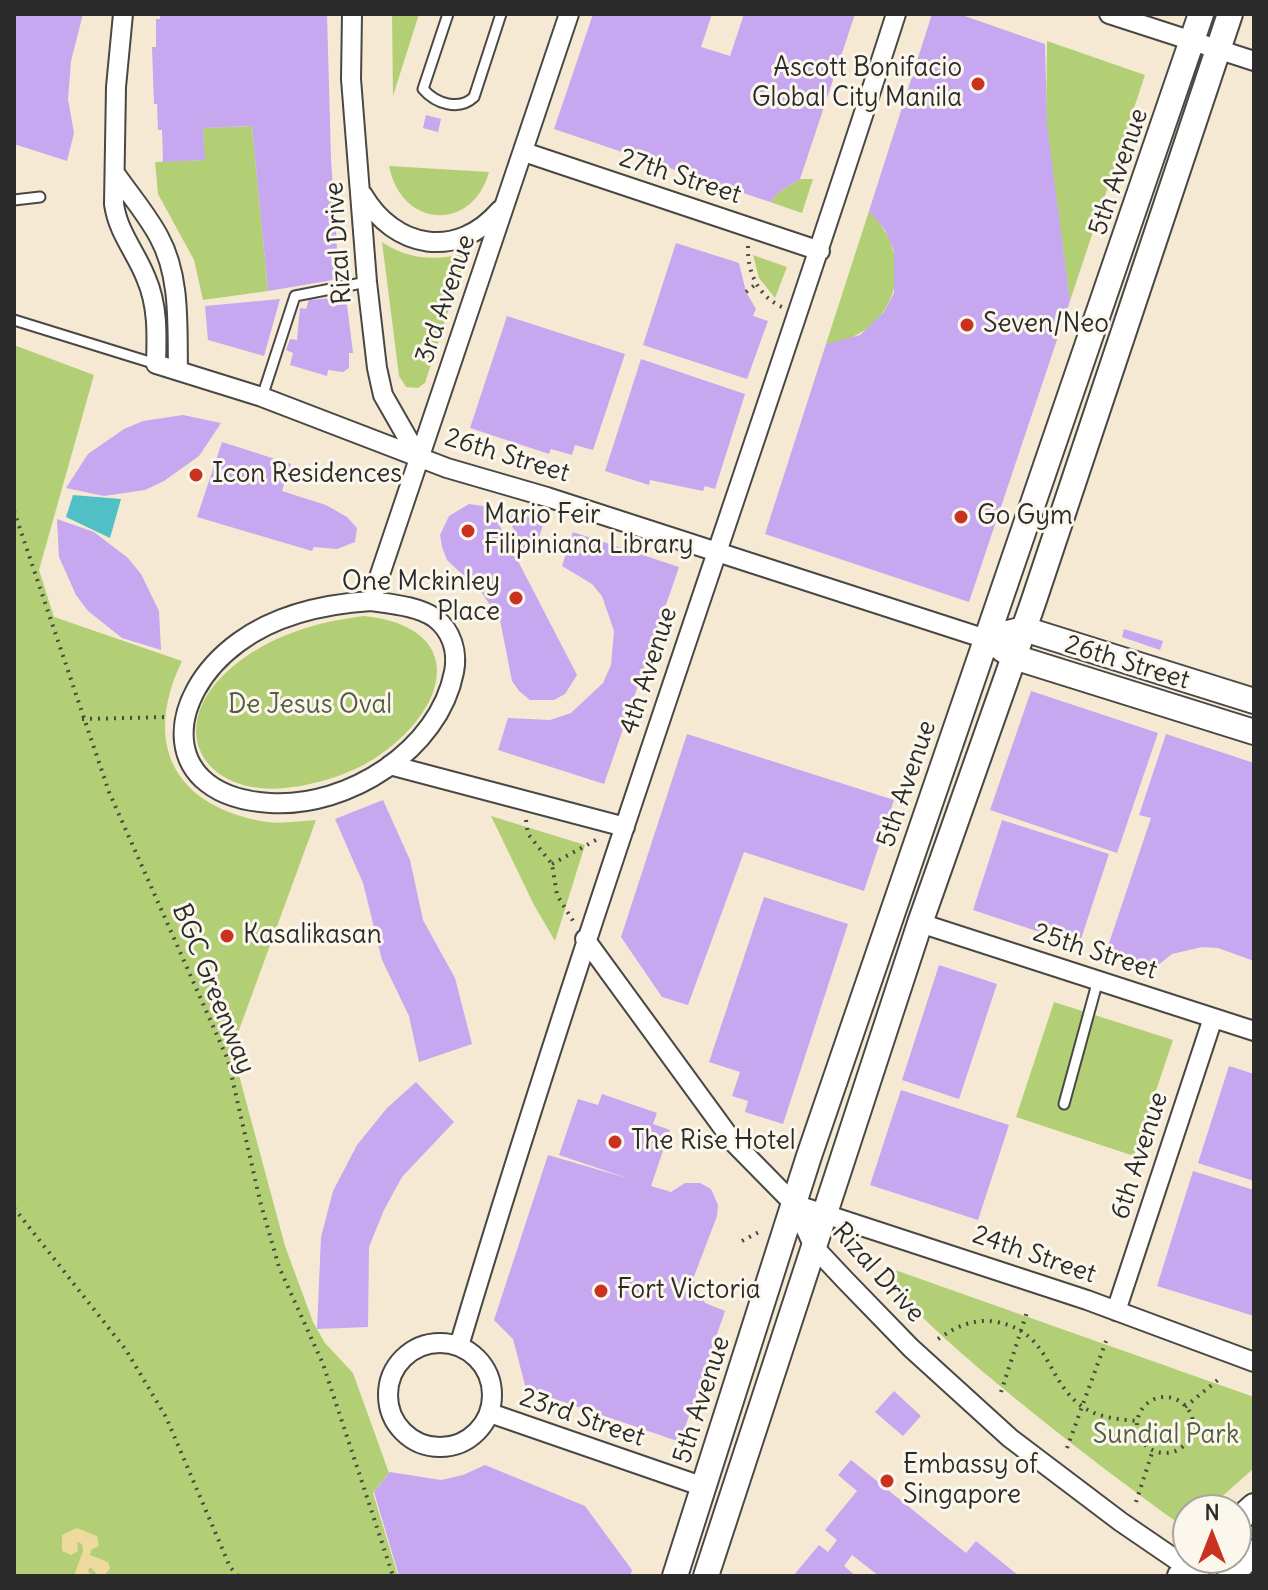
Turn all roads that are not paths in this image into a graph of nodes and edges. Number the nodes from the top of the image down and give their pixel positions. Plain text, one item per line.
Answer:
1 (123, 14) edge
2 (352, 14) edge
3 (448, 14) edge
4 (501, 14) edge
5 (569, 14) edge
6 (896, 14) edge
7 (1109, 14) edge
8 (1201, 14) edge
9 (1230, 14) edge
10 (1192, 41) junction
11 (1218, 49) junction
12 (1254, 61) edge
13 (524, 152) junction
14 (117, 176) junction
15 (361, 193) junction
16 (40, 197) dead end
17 (14, 200) edge
18 (505, 204) junction
19 (820, 251) junction
20 (367, 282) junction
21 (14, 320) edge
22 (156, 364) junction
23 (178, 370) junction
24 (262, 397) junction
25 (419, 458) junction
26 (717, 552) junction
27 (371, 601) junction
28 (1024, 629) junction
29 (986, 639) junction
30 (1014, 657) junction
31 (1254, 701) edge
32 (1254, 732) edge
33 (390, 765) junction
34 (625, 827) junction
35 (920, 923) junction
36 (585, 939) junction
37 (1098, 980) junction
38 (1213, 1018) junction
39 (1254, 1031) edge
40 (1064, 1104) dead end
41 (794, 1204) junction
42 (825, 1213) junction
43 (814, 1247) junction
44 (1116, 1311) junction
45 (459, 1346) junction
46 (1254, 1362) edge
47 (490, 1413) junction
48 (704, 1487) junction
49 (1254, 1552) edge
50 (1172, 1556) edge
51 (675, 1576) edge
52 (706, 1576) edge
53 (1230, 1576) edge

1 - 14 street
2 - 15 street, Rizal Drive
3 - 4 lane
5 - 13 street, 3rd Avenue
6 - 19 street, 4th Avenue
7 - 10 street
8 - 10 main road, 5th Avenue
9 - 11 main road, 5th Avenue
10 - 11 street
10 - 29 main road, 5th Avenue
11 - 12 street
11 - 28 main road, 5th Avenue
13 - 18 street, 3rd Avenue
13 - 19 street, 27th Street
14 - 22 street
14 - 23 street
15 - 18 street
15 - 20 street, Rizal Drive
16 - 17 lane
18 - 25 street, 3rd Avenue
19 - 26 street, 4th Avenue
20 - 24 lane
20 - 25 street, Rizal Drive
21 - 22 lane, 26th Street
22 - 23 street, 26th Street
23 - 24 street, 26th Street
24 - 25 street, 26th Street
25 - 26 street, 26th Street
25 - 27 street, 3rd Avenue
26 - 29 street, 26th Street
26 - 34 street, 4th Avenue
27 - 33 street
27 - 33 street
28 - 29 main road
28 - 30 main road, 5th Avenue
28 - 31 main road, 26th Street
29 - 30 main road, 26th Street
29 - 41 main road, 5th Avenue
30 - 32 main road, 26th Street
30 - 35 main road, 5th Avenue
33 - 34 street
34 - 36 street, 4th Avenue
35 - 37 street, 25th Street
35 - 42 main road, 5th Avenue
36 - 41 street, Rizal Drive
36 - 45 street, 4th Avenue
37 - 38 street, 25th Street
37 - 40 lane
38 - 39 street, 25th Street
38 - 44 street, 6th Avenue
41 - 42 street, 24th Street
41 - 43 street, Rizal Drive
41 - 48 main road, 5th Avenue
42 - 43 main road, 5th Avenue
42 - 44 street, 24th Street
43 - 50 street, Rizal Drive
43 - 52 main road, 5th Avenue
44 - 46 street, 24th Street
45 - 47 street
45 - 47 street
47 - 48 street, 23rd Street
48 - 51 main road, 5th Avenue
49 - 53 main road

